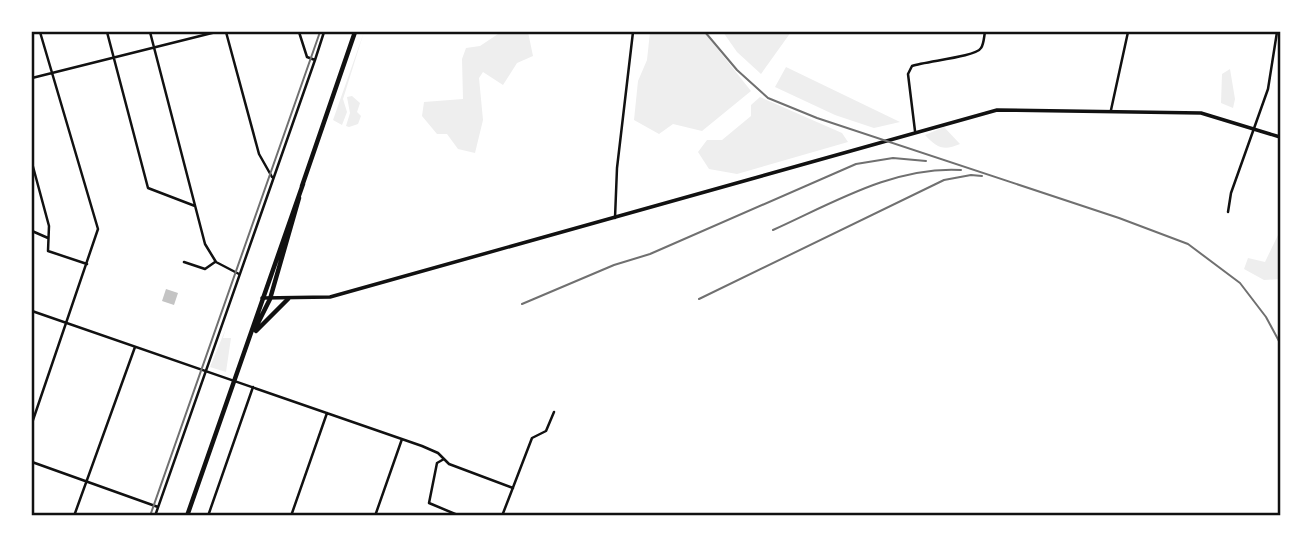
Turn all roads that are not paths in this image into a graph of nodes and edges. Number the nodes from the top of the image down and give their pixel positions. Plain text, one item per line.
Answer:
1 (40, 32) edge
2 (107, 32) edge
3 (150, 32) edge
4 (216, 32) edge
5 (226, 32) edge
6 (299, 32) edge
7 (324, 32) edge
8 (355, 32) edge
9 (634, 32) edge
10 (985, 32) edge
11 (1128, 32) edge
12 (1277, 32) edge
13 (155, 48) junction
14 (114, 58) junction
15 (315, 60) junction
16 (51, 73) junction
17 (32, 78) edge
18 (1111, 110) junction
19 (1255, 128) junction
20 (915, 131) junction
21 (1280, 137) edge
22 (32, 163) edge
23 (273, 178) junction
24 (303, 184) junction
25 (195, 206) junction
26 (1228, 212) dead end
27 (615, 218) junction
28 (32, 231) edge
29 (48, 238) junction
30 (184, 262) dead end
31 (216, 262) junction
32 (87, 264) junction
33 (239, 274) junction
34 (262, 298) junction
35 (270, 299) junction
36 (288, 299) junction
37 (32, 312) edge
38 (66, 324) junction
39 (250, 336) junction
40 (135, 347) junction
41 (206, 372) junction
42 (234, 381) junction
43 (253, 387) junction
44 (554, 412) dead end
45 (327, 413) junction
46 (32, 423) edge
47 (402, 439) junction
48 (444, 459) junction
49 (32, 462) edge
50 (87, 481) junction
51 (513, 488) junction
52 (158, 507) junction
53 (74, 516) edge
54 (155, 516) edge
55 (187, 516) edge
56 (208, 516) edge
57 (292, 516) edge
58 (375, 516) edge
59 (460, 516) edge
60 (502, 516) edge

1 - 16 street
2 - 14 street
3 - 13 street
4 - 13 street
5 - 23 street
6 - 15 street
7 - 15 street
8 - 24 main road
9 - 27 street
10 - 20 street
11 - 18 street
12 - 19 street
13 - 14 street
13 - 25 street
14 - 16 street
14 - 25 street
15 - 23 street
16 - 17 street
16 - 32 street
18 - 19 street
18 - 20 street
19 - 21 street
19 - 26 street
20 - 27 street
22 - 29 street
23 - 33 street
24 - 34 main road
24 - 35 main road
25 - 31 street
27 - 36 street
28 - 29 street
29 - 32 street
30 - 31 street
31 - 33 street
32 - 38 street
33 - 41 street
34 - 35 street
34 - 39 main road
35 - 36 street
35 - 39 main road
36 - 39 main road
37 - 38 street
38 - 40 street
38 - 46 street
39 - 42 main road
40 - 41 street
40 - 50 street
41 - 42 street
41 - 52 street
42 - 43 street
42 - 55 main road
43 - 45 street
43 - 56 street
44 - 51 street
45 - 47 street
45 - 57 street
47 - 48 street
47 - 58 street
48 - 51 street
48 - 59 street
49 - 50 street
50 - 52 street
50 - 53 street
51 - 60 street
52 - 54 street

